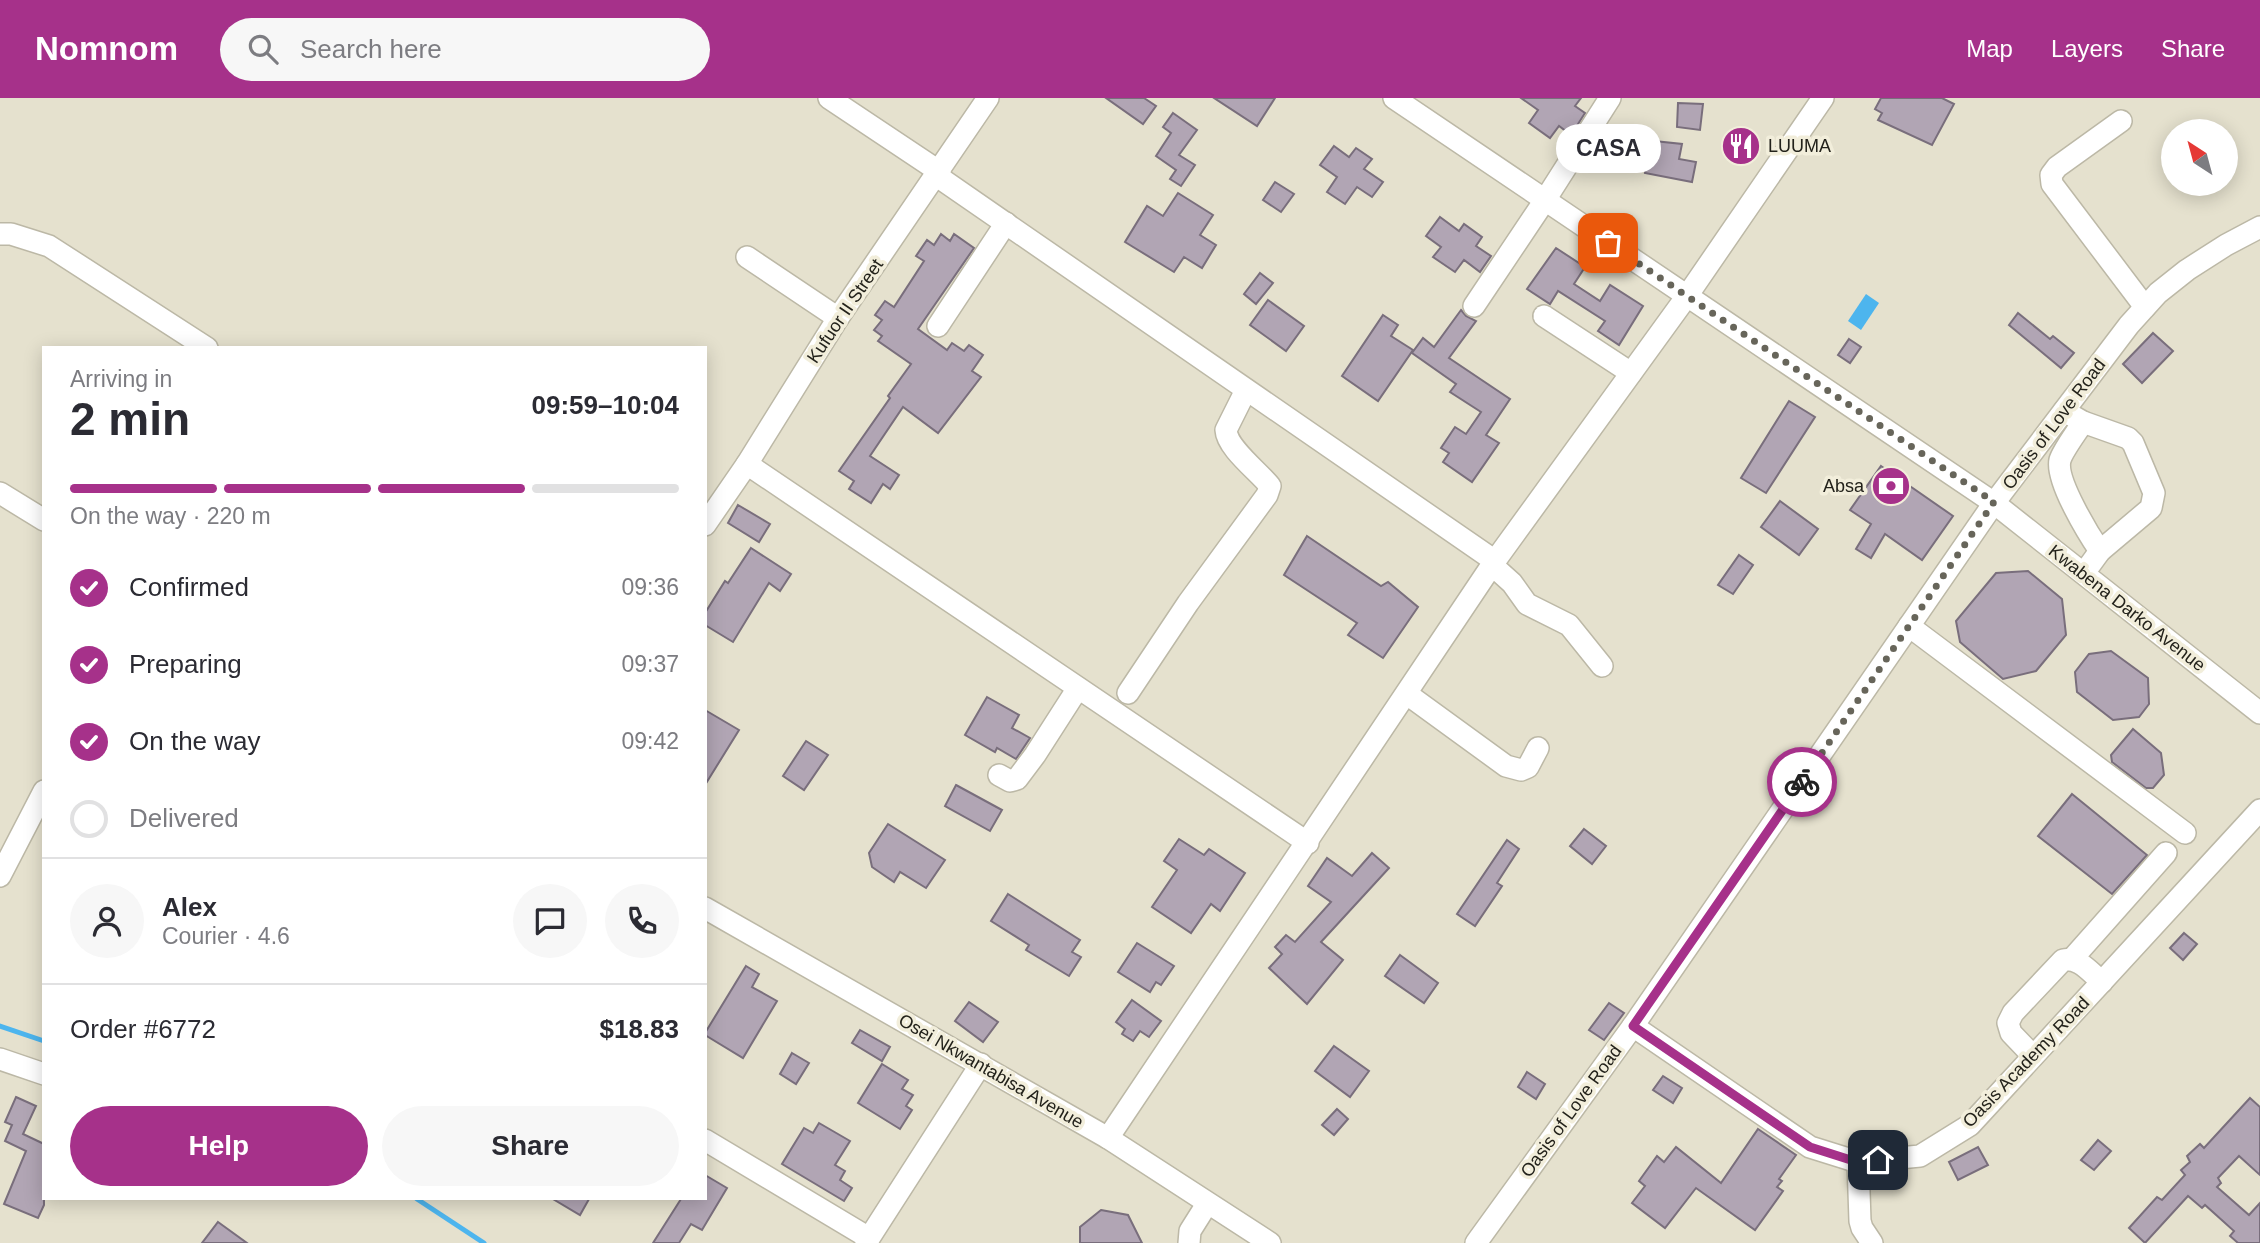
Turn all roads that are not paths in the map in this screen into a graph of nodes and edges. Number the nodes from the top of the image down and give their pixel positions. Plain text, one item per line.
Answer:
1 (829, 98) edge
2 (988, 98) edge
3 (1394, 98) edge
4 (1610, 98) edge
5 (1823, 98) edge
6 (2121, 121) dead end
7 (938, 174) junction
8 (1545, 201) junction
9 (1006, 223) junction
10 (2260, 227) edge
11 (0, 234) edge
12 (747, 257) dead end
13 (1687, 296) junction
14 (1474, 306) dead end
15 (2145, 307) junction
16 (1544, 316) dead end
17 (838, 318) junction
18 (938, 326) dead end
19 (204, 346) edge
20 (1631, 373) junction
21 (1246, 390) junction
22 (2064, 411) junction
23 (2084, 422) junction
24 (747, 464) junction
25 (0, 493) edge
26 (1994, 502) junction
27 (42, 519) edge
28 (707, 522) edge
29 (2100, 551) junction
30 (1494, 563) junction
31 (2084, 573) junction
32 (1909, 626) junction
33 (1602, 666) dead end
34 (1077, 688) junction
35 (1128, 693) dead end
36 (1407, 694) junction
37 (2260, 713) edge
38 (1538, 748) dead end
39 (999, 775) dead end
40 (42, 795) edge
41 (2260, 810) edge
42 (2185, 833) dead end
43 (1308, 843) junction
44 (2166, 853) dead end
45 (0, 876) edge
46 (707, 909) edge
47 (2072, 959) junction
48 (2102, 982) junction
49 (1633, 1026) junction
50 (2034, 1056) junction
51 (0, 1059) edge
52 (981, 1064) junction
53 (42, 1073) edge
54 (1108, 1138) junction
55 (707, 1141) edge
56 (1857, 1162) junction
57 (1207, 1203) junction
58 (867, 1241) edge
59 (1189, 1243) edge
60 (1270, 1243) edge
61 (1476, 1243) edge
62 (1872, 1243) edge

1 - 7 street
2 - 7 street, Kufuor II Street
3 - 8 street, Kwabena Darko Avenue
4 - 8 street
5 - 13 street
6 - 15 street
7 - 9 street
7 - 17 street, Kufuor II Street
8 - 13 street, Kwabena Darko Avenue
8 - 14 street
9 - 18 street
9 - 21 street
10 - 15 street, Oasis of Love Road
11 - 19 street
12 - 17 street
13 - 20 street
13 - 26 street, Kwabena Darko Avenue
15 - 22 street, Oasis of Love Road
16 - 20 street
17 - 24 street, Kufuor II Street
20 - 30 street
21 - 30 street
21 - 35 street
22 - 23 street
22 - 26 street, Oasis of Love Road
23 - 29 street
23 - 29 street
24 - 28 street, Kufuor II Street
24 - 34 street
25 - 27 street
26 - 31 street, Kwabena Darko Avenue
26 - 32 street, Oasis of Love Road
29 - 31 street
30 - 33 street
30 - 36 street
31 - 37 street, Kwabena Darko Avenue
32 - 42 street
32 - 49 street, Oasis of Love Road
34 - 39 street
34 - 43 street
36 - 38 street
36 - 43 street
40 - 45 street
41 - 48 street, Oasis Academy Road
43 - 54 street
44 - 47 street
46 - 52 street, Osei Nkwantabisa Avenue
47 - 48 street
47 - 50 street
48 - 50 street, Oasis Academy Road
49 - 56 street, Oasis Academy Road
49 - 61 street, Oasis of Love Road
50 - 56 street, Oasis Academy Road
51 - 53 street
52 - 54 street, Osei Nkwantabisa Avenue
52 - 58 street
54 - 57 street, Osei Nkwantabisa Avenue
55 - 58 street
56 - 62 street
57 - 59 street
57 - 60 street, Osei Nkwantabisa Avenue

